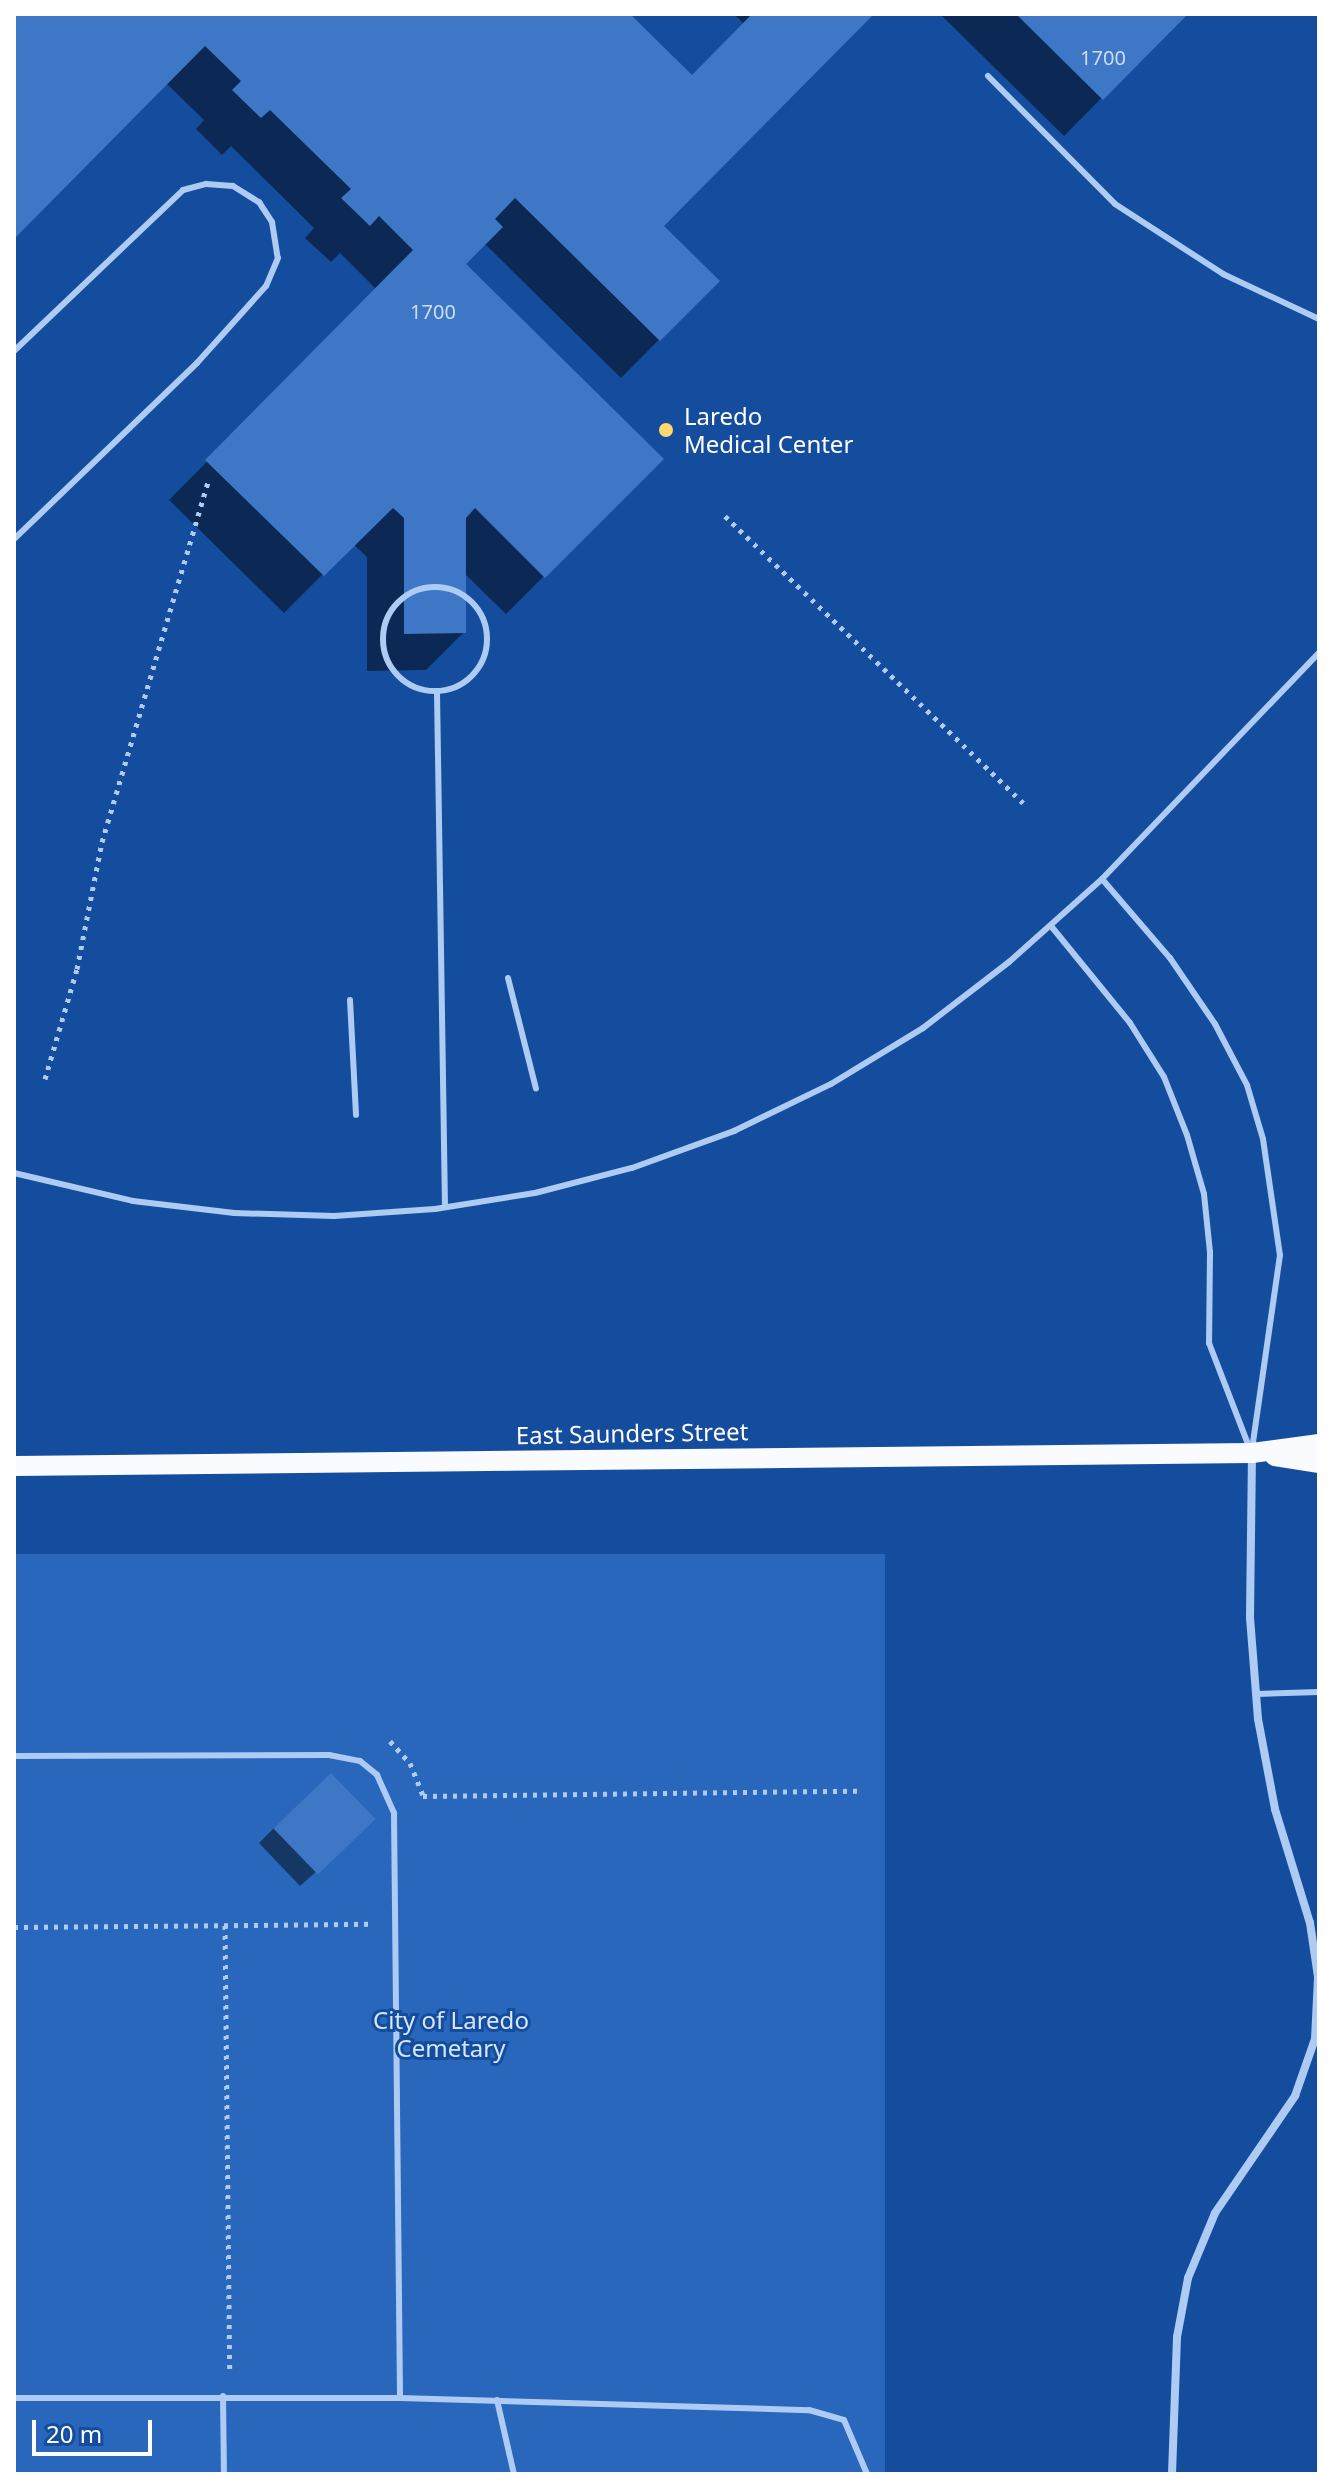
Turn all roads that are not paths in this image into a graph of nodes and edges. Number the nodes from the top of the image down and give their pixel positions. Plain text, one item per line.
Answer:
1 (988, 76) dead end
2 (1319, 319) edge
3 (14, 351) edge
4 (14, 539) edge
5 (1319, 653) edge
6 (437, 692) junction
7 (1102, 879) junction
8 (1051, 926) junction
9 (508, 978) dead end
10 (350, 1000) dead end
11 (536, 1089) dead end
12 (356, 1115) dead end
13 (14, 1173) edge
14 (445, 1207) junction
15 (1319, 1444) edge
16 (1252, 1453) junction
17 (1319, 1463) edge
18 (14, 1466) edge
19 (1319, 1691) edge
20 (1256, 1694) junction
21 (14, 1756) edge
22 (1317, 2039) edge
23 (223, 2396) junction
24 (14, 2398) edge
25 (400, 2398) junction
26 (497, 2400) junction
27 (224, 2474) edge
28 (514, 2474) edge
29 (867, 2474) edge
30 (1172, 2474) edge

1 - 2 lane
3 - 4 lane
5 - 7 lane
6 - 6 lane
6 - 14 lane
7 - 8 lane
7 - 16 lane
8 - 14 lane
8 - 16 lane
9 - 11 lane
10 - 12 lane
13 - 14 lane
15 - 16 main road, East Saunders Street
16 - 17 main road, East Saunders Street
16 - 18 main road, East Saunders Street
16 - 20 street
19 - 20 lane
20 - 22 street
21 - 25 lane
22 - 30 street
23 - 24 lane
23 - 25 lane
23 - 27 lane
25 - 26 lane
26 - 28 lane
26 - 29 lane

